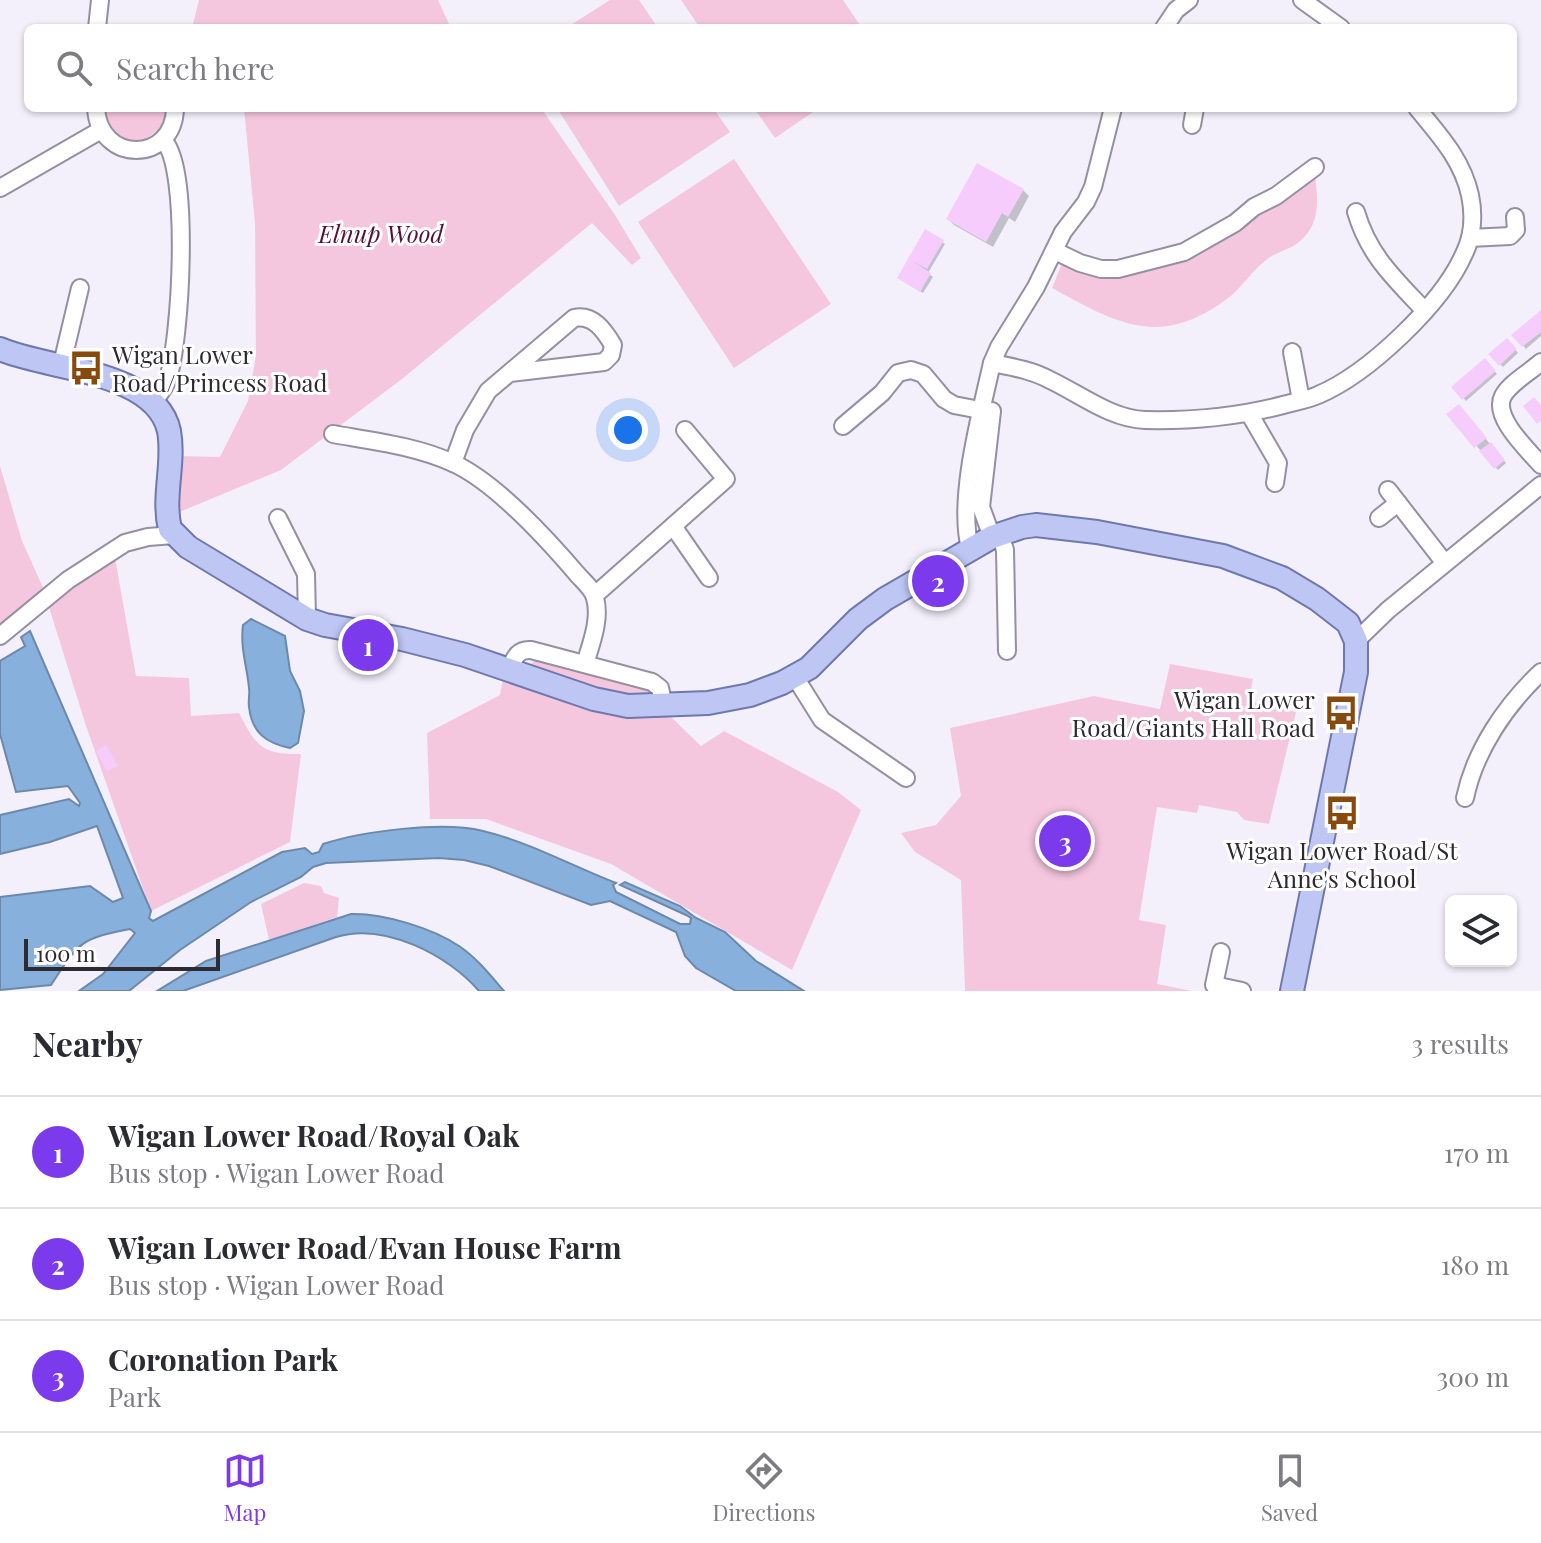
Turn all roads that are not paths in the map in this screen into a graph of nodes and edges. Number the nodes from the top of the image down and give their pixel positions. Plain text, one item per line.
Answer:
1 (100, 0) edge
2 (1189, 0) edge
3 (1302, 0) edge
4 (97, 24) edge
5 (1167, 24) edge
6 (1335, 24) edge
7 (97, 112) edge
8 (174, 112) edge
9 (1112, 112) edge
10 (1420, 112) edge
11 (101, 130) junction
12 (163, 140) junction
13 (1315, 167) dead end
14 (0, 188) edge
15 (1356, 212) dead end
16 (1515, 217) dead end
17 (1470, 238) junction
18 (1055, 251) junction
19 (80, 288) dead end
20 (1425, 311) junction
21 (0, 349) edge
22 (1292, 352) dead end
23 (1541, 362) edge
24 (998, 364) junction
25 (61, 368) junction
26 (510, 373) junction
27 (1301, 400) junction
28 (154, 402) junction
29 (986, 412) junction
30 (1249, 413) junction
31 (849, 416) dead end
32 (685, 430) dead end
33 (333, 434) dead end
34 (453, 463) junction
35 (1541, 465) edge
36 (1275, 483) dead end
37 (1541, 485) edge
38 (278, 518) dead end
39 (1379, 518) dead end
40 (673, 526) junction
41 (174, 535) junction
42 (996, 535) junction
43 (970, 548) junction
44 (1444, 562) junction
45 (709, 578) dead end
46 (595, 595) junction
47 (307, 619) junction
48 (0, 636) edge
49 (1356, 641) junction
50 (1008, 651) dead end
51 (585, 664) junction
52 (510, 668) junction
53 (1541, 672) edge
54 (795, 677) junction
55 (664, 706) junction
56 (903, 771) dead end
57 (1465, 798) dead end
58 (1221, 952) dead end
59 (1242, 991) edge
60 (1292, 991) edge

1 - 4 street
2 - 5 street
3 - 6 street
7 - 11 street
8 - 12 street
9 - 18 street
10 - 17 street
11 - 12 street
11 - 14 street
12 - 28 street
13 - 18 street
15 - 20 street
16 - 17 street
17 - 20 street
18 - 24 street
19 - 25 street
20 - 27 street
21 - 25 main road
22 - 27 street
23 - 35 street
24 - 29 street
24 - 30 street
25 - 28 main road
26 - 26 street
26 - 34 street
27 - 30 street
28 - 41 main road
29 - 31 street
29 - 42 street
29 - 43 street
30 - 36 street
32 - 40 street
33 - 34 street
34 - 46 street
37 - 44 street
38 - 47 street
39 - 44 street
40 - 45 street
40 - 46 street
41 - 47 main road
41 - 48 street
42 - 43 main road
42 - 49 main road
42 - 50 street
43 - 54 main road
44 - 49 street
46 - 51 street
47 - 52 main road
49 - 60 main road
51 - 52 street
51 - 55 street
52 - 55 main road
53 - 57 street
54 - 55 main road
54 - 56 street
58 - 59 street

